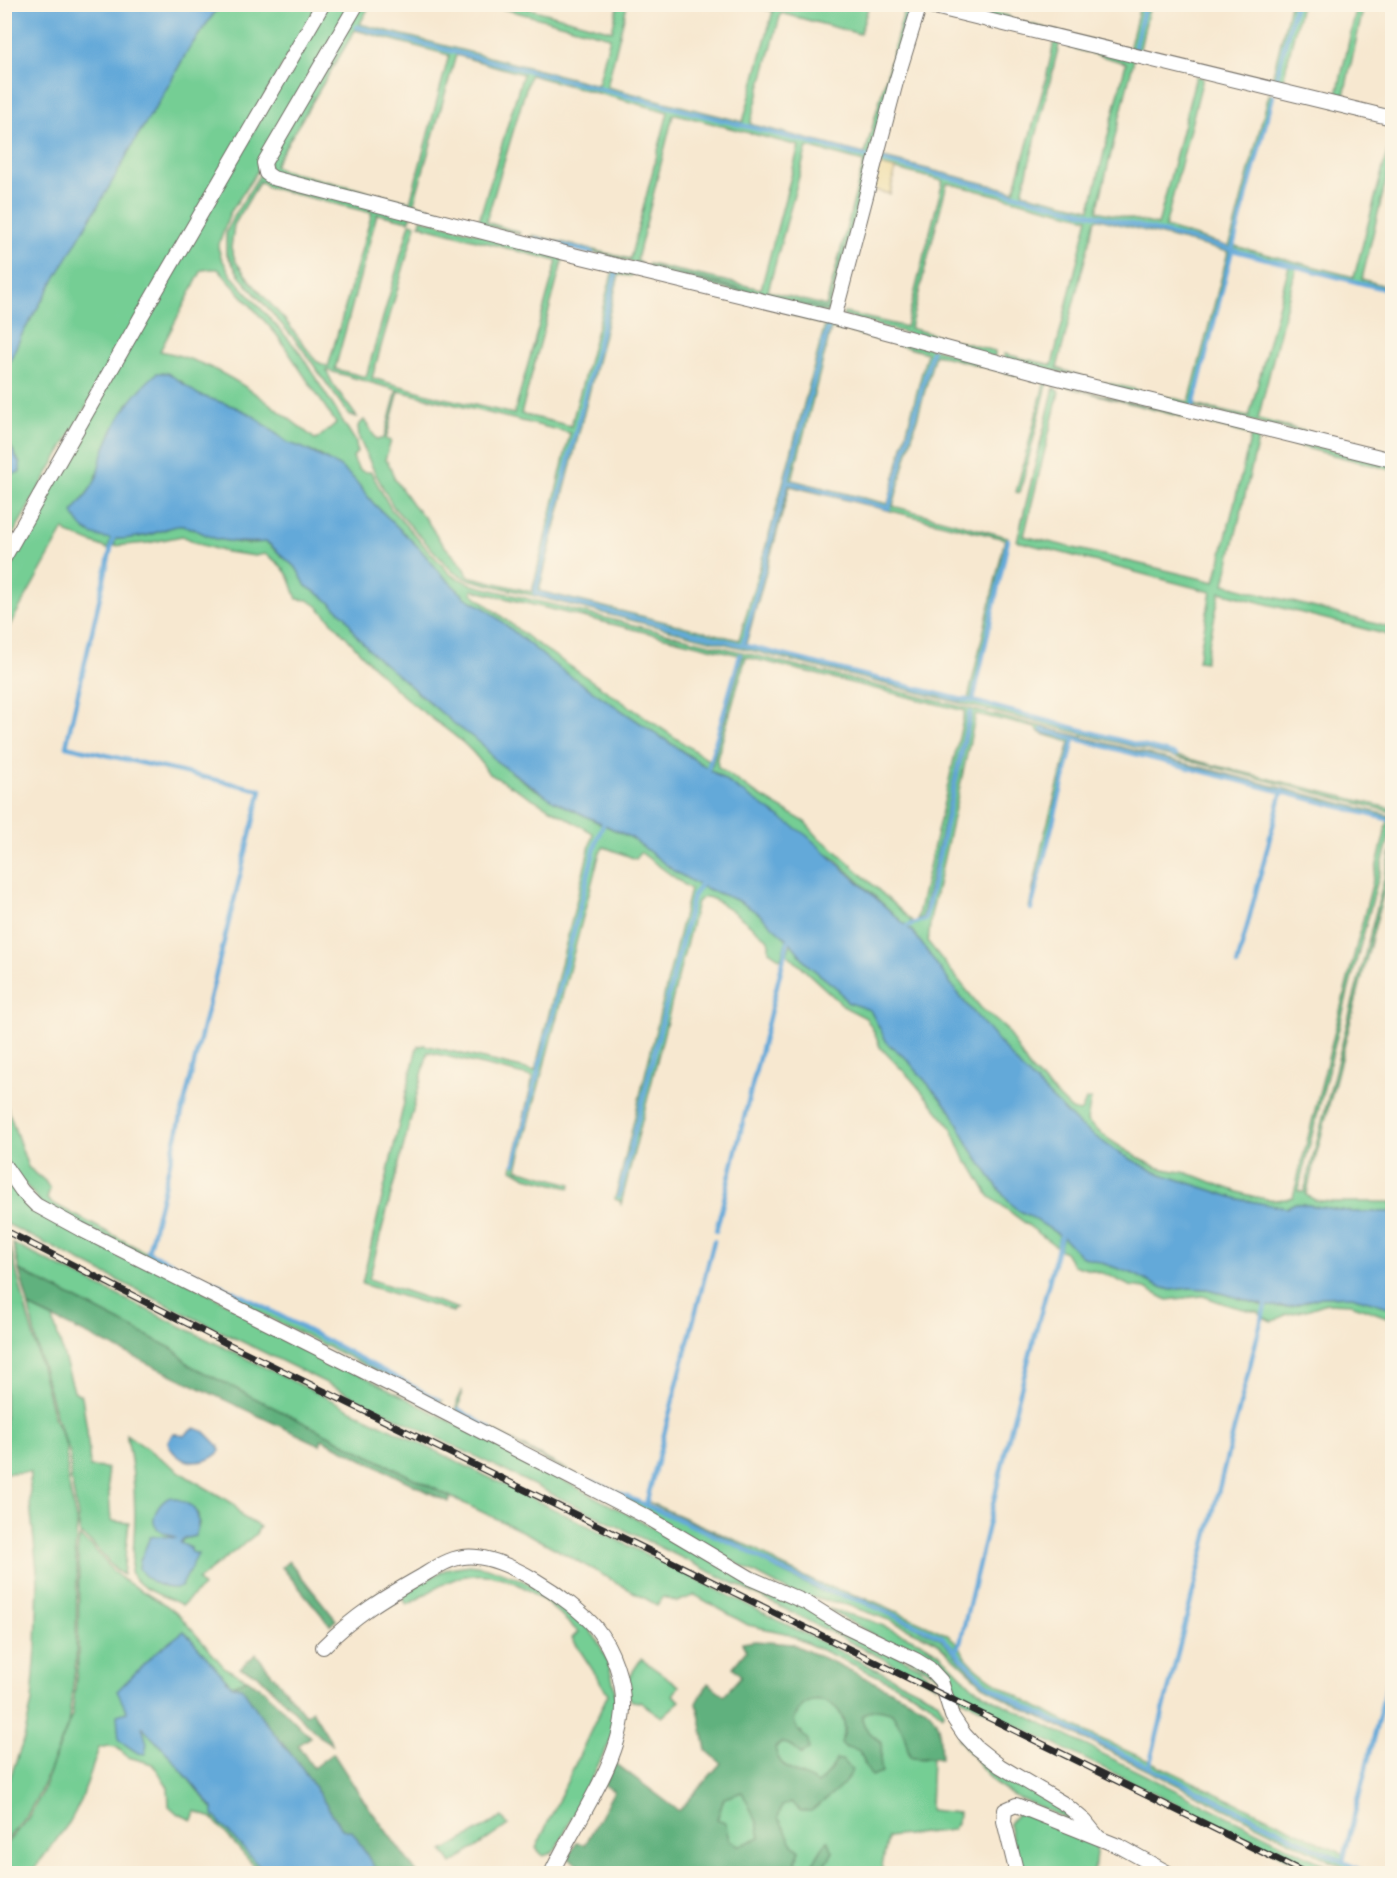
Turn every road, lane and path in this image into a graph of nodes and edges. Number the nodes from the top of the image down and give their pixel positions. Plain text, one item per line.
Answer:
1 (323, 4) edge
2 (357, 4) edge
3 (921, 4) edge
4 (1392, 118) edge
5 (834, 318) junction
6 (1392, 460) edge
7 (4, 558) edge
8 (4, 1165) edge
9 (323, 1647) dead end
10 (1098, 1837) junction
11 (552, 1874) edge
12 (1017, 1874) edge
13 (1170, 1874) edge

1 - 7 street
2 - 5 street
3 - 4 street
3 - 5 street
5 - 6 street
8 - 10 street
9 - 11 street
10 - 12 street
10 - 13 street

